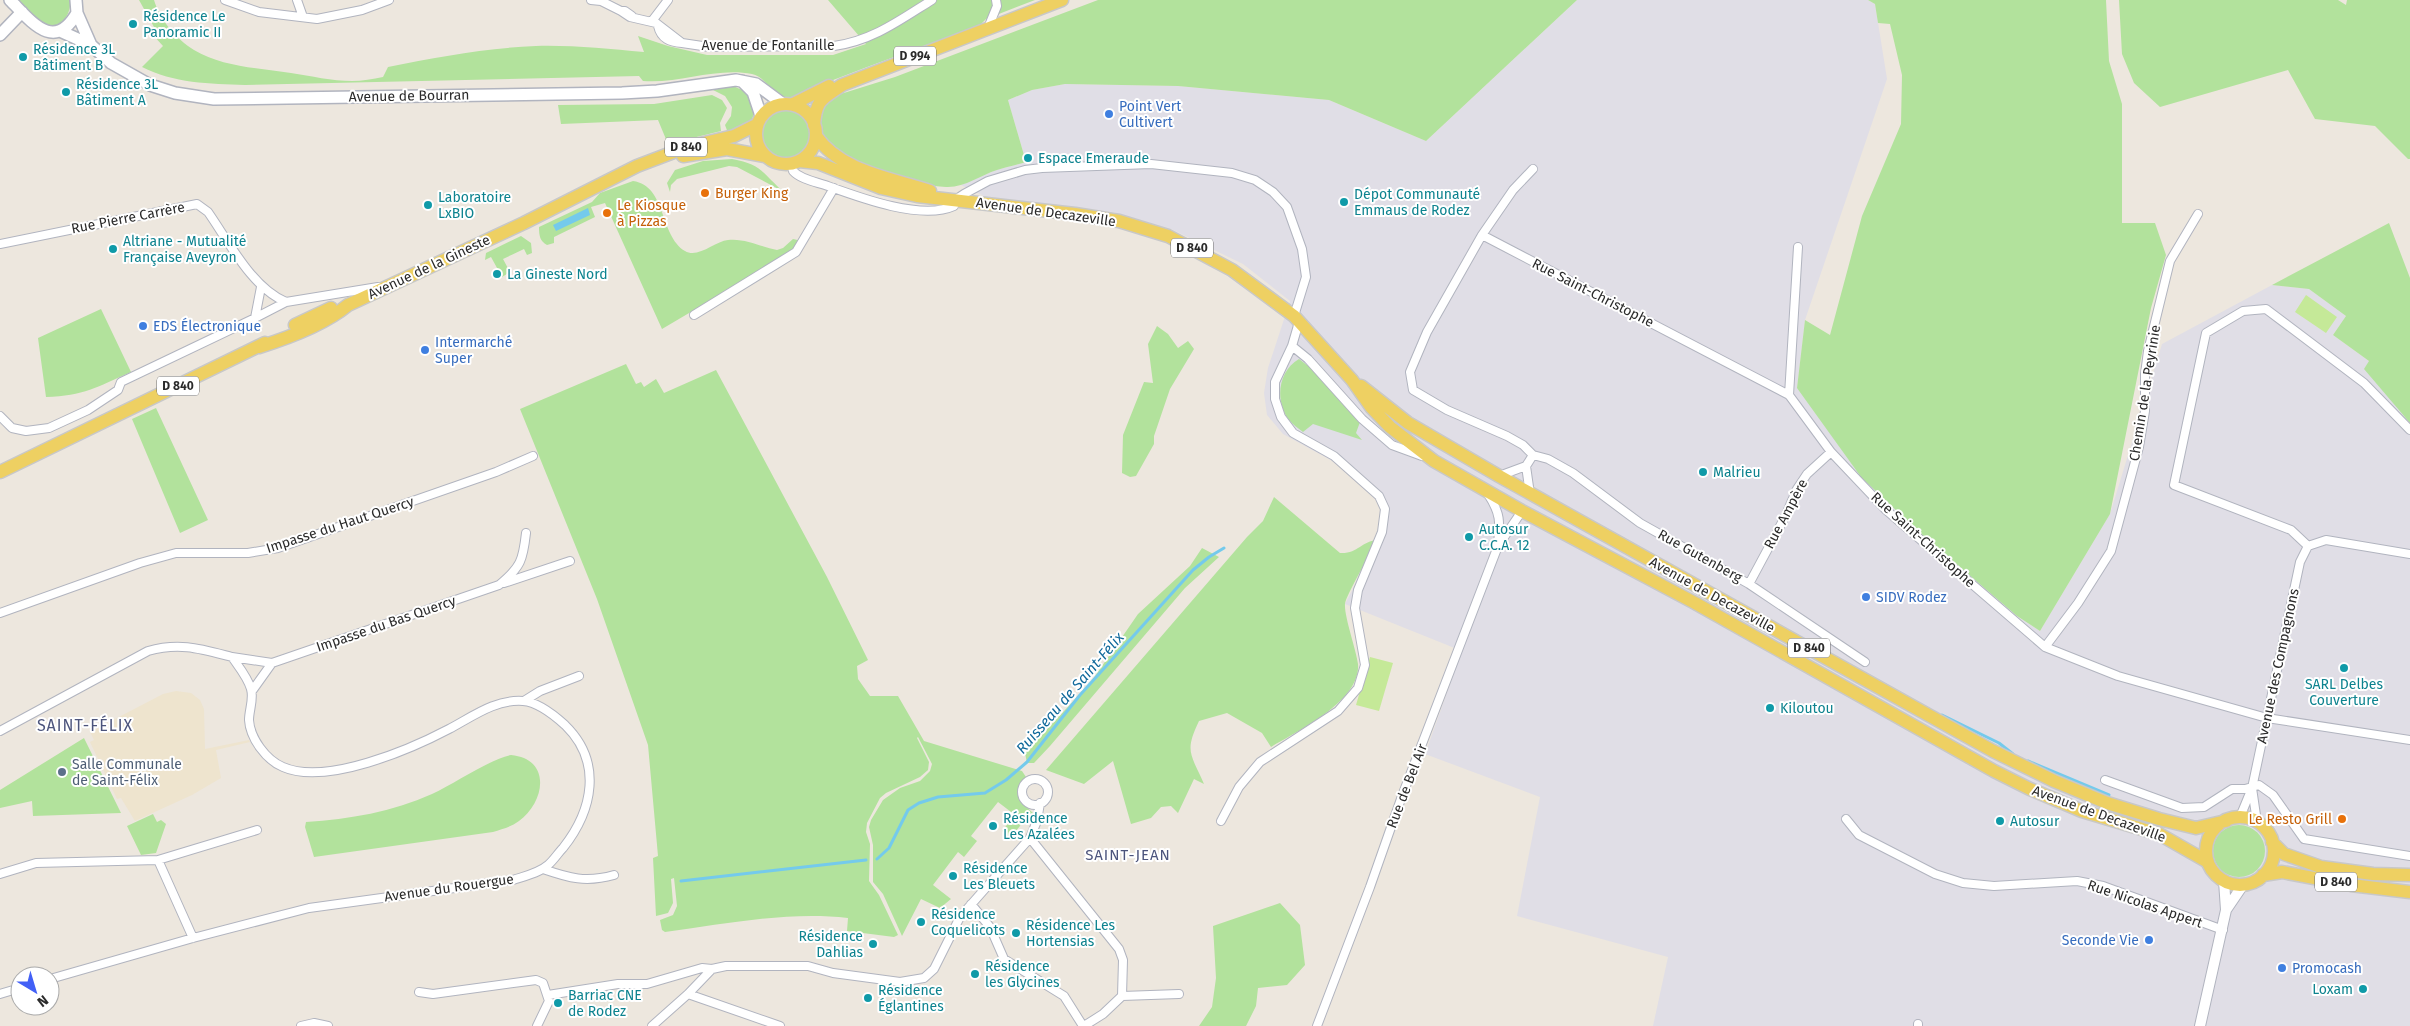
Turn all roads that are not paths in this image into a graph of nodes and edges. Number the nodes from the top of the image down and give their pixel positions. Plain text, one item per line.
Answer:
1 (10, 0) edge
2 (76, 0) edge
3 (225, 0) edge
4 (389, 0) edge
5 (591, 0) edge
6 (668, 0) edge
7 (932, 0) edge
8 (996, 0) edge
9 (1062, 0) edge
10 (297, 1) edge
11 (22, 12) junction
12 (77, 13) junction
13 (293, 17) junction
14 (307, 17) junction
15 (655, 23) junction
16 (988, 28) junction
17 (60, 31) junction
18 (0, 34) edge
19 (91, 45) junction
20 (742, 81) junction
21 (842, 85) junction
22 (788, 104) junction
23 (759, 121) junction
24 (815, 131) junction
25 (765, 156) junction
26 (795, 162) junction
27 (1533, 169) dead end
28 (619, 176) junction
29 (834, 188) junction
30 (956, 200) junction
31 (2198, 214) dead end
32 (1482, 235) junction
33 (0, 244) edge
34 (1798, 248) dead end
35 (390, 286) junction
36 (261, 287) junction
37 (286, 302) junction
38 (694, 315) dead end
39 (255, 318) junction
40 (1297, 319) junction
41 (1292, 346) junction
42 (1352, 380) junction
43 (1789, 394) junction
44 (0, 416) edge
45 (49, 428) junction
46 (2410, 430) edge
47 (56, 444) junction
48 (1832, 452) junction
49 (533, 456) dead end
50 (1532, 456) junction
51 (1434, 461) junction
52 (1526, 466) junction
53 (0, 472) edge
54 (1498, 476) junction
55 (1487, 492) junction
56 (1530, 494) junction
57 (1522, 511) junction
58 (526, 533) dead end
59 (1498, 546) junction
60 (2308, 546) junction
61 (2410, 554) edge
62 (570, 561) dead end
63 (1749, 584) junction
64 (499, 585) junction
65 (0, 612) edge
66 (2045, 647) junction
67 (232, 657) junction
68 (1865, 662) dead end
69 (272, 663) junction
70 (579, 676) dead end
71 (252, 691) junction
72 (524, 701) junction
73 (2267, 718) junction
74 (0, 731) edge
75 (2410, 740) edge
76 (2105, 780) dead end
77 (2252, 788) junction
78 (1040, 804) dead end
79 (2240, 817) junction
80 (1846, 819) dead end
81 (2226, 820) junction
82 (1221, 821) dead end
83 (2257, 822) junction
84 (257, 830) dead end
85 (1030, 838) junction
86 (2272, 842) junction
87 (2410, 856) edge
88 (158, 860) junction
89 (2208, 862) junction
90 (542, 869) junction
91 (0, 874) edge
92 (614, 875) dead end
93 (2410, 875) edge
94 (2263, 876) junction
95 (2224, 881) junction
96 (2243, 885) junction
97 (2410, 892) edge
98 (970, 904) junction
99 (2226, 910) junction
100 (2222, 930) junction
101 (193, 938) junction
102 (712, 969) junction
103 (60, 976) edge
104 (418, 992) dead end
105 (688, 994) junction
106 (1179, 994) dead end
107 (548, 995) junction
108 (1122, 996) junction
109 (301, 1026) edge
110 (328, 1026) edge
111 (537, 1026) edge
112 (652, 1026) edge
113 (780, 1026) edge
114 (1083, 1026) edge
115 (1317, 1026) edge
116 (2200, 1026) edge

1 - 11 main road, Avenue de Bourran
2 - 12 main road, Avenue de Bourran
3 - 13 street
4 - 14 street
5 - 15 street
6 - 15 street
7 - 15 street, Avenue de Fontanille
8 - 16 street
9 - 16 main road, D 994
10 - 13 street
10 - 14 street
11 - 17 main road, Avenue de Bourran
11 - 18 main road
12 - 17 main road
12 - 19 main road, Avenue de Bourran
13 - 14 street
16 - 21 main road, D 994
17 - 19 main road, Avenue de Bourran
19 - 20 main road, Avenue de Bourran
20 - 22 main road, Avenue de Bourran
20 - 23 main road
21 - 22 main road, D 994
21 - 24 main road, D 994
22 - 23 main road
22 - 24 main road
23 - 25 main road
23 - 28 main road, D 840
24 - 26 main road
24 - 30 main road, Avenue de Decazeville / D 840
25 - 26 main road
25 - 28 main road, D 840
26 - 29 street
26 - 30 main road, Avenue de Decazeville / D 840
27 - 32 street
28 - 35 main road, Avenue de la Gineste / D 840
29 - 30 street
29 - 38 street
30 - 40 main road, Avenue de Decazeville / D 840
30 - 40 street
31 - 66 street, Chemin de la Peyrinie
32 - 43 street, Rue Saint-Christophe
32 - 50 street, Rue Gutenberg
33 - 36 street, Rue Pierre Carrère
34 - 43 street
35 - 37 street
35 - 47 main road, Avenue de la Gineste / D 840
36 - 37 street, Rue Pierre Carrère
36 - 39 street
37 - 39 street
39 - 45 street
40 - 41 street
40 - 42 main road, Avenue de Decazeville / D 840
41 - 51 street
41 - 82 street
42 - 51 main road, Avenue de Decazeville / D 840
42 - 54 main road, Avenue de Decazeville / D 840
43 - 48 street, Rue Saint-Christophe
44 - 45 street
45 - 47 street
46 - 60 street
47 - 53 main road, Avenue de la Gineste / D 840
48 - 63 street, Rue Ampère
48 - 66 street, Rue Saint-Christophe
49 - 65 street, Impasse du Haut Quercy
50 - 52 street
50 - 63 street, Rue Gutenberg
51 - 55 main road, Avenue de Decazeville / D 840
52 - 54 street
52 - 56 street
54 - 56 main road, Avenue de Decazeville / D 840
55 - 57 main road, Avenue de Decazeville / D 840
55 - 59 street, Rue de Bel Air
56 - 81 main road, Avenue de Decazeville / D 840
57 - 59 street, Rue de Bel Air
57 - 89 main road, Avenue de Decazeville / D 840
58 - 64 street, Impasse du Bas Quercy
59 - 115 street, Rue de Bel Air
60 - 61 street
60 - 73 street, Avenue des Compagnons
62 - 64 street, Impasse du Bas Quercy
63 - 68 street, Rue Gutenberg
64 - 69 street, Impasse du Bas Quercy
66 - 73 street, Rue Saint-Christophe
67 - 69 street, Impasse du Bas Quercy
67 - 71 street
67 - 74 street
69 - 71 street
70 - 72 street
71 - 72 street
72 - 90 street, Avenue du Rouergue
73 - 75 street, Rue Saint-Christophe
73 - 77 street, Avenue des Compagnons
76 - 77 street
77 - 79 street, Avenue des Compagnons
77 - 83 street, Avenue des Compagnons
77 - 87 street
78 - 85 street
79 - 81 main road
79 - 83 main road
80 - 100 street, Rue Nicolas Appert
81 - 89 main road
83 - 86 main road
84 - 88 street
85 - 98 street
85 - 108 street
86 - 93 main road, D 840
86 - 94 main road
88 - 91 street
88 - 101 street
89 - 95 main road
90 - 92 street
90 - 101 street, Avenue du Rouergue
94 - 96 main road
94 - 97 main road, D 840
95 - 96 main road
95 - 99 street
96 - 99 street
98 - 102 street
98 - 114 street
99 - 100 street
100 - 116 street
101 - 103 street, Avenue du Rouergue
102 - 105 street
102 - 107 street
104 - 107 street
105 - 112 street
105 - 113 street
106 - 108 street
107 - 111 street
108 - 114 street
109 - 110 street

